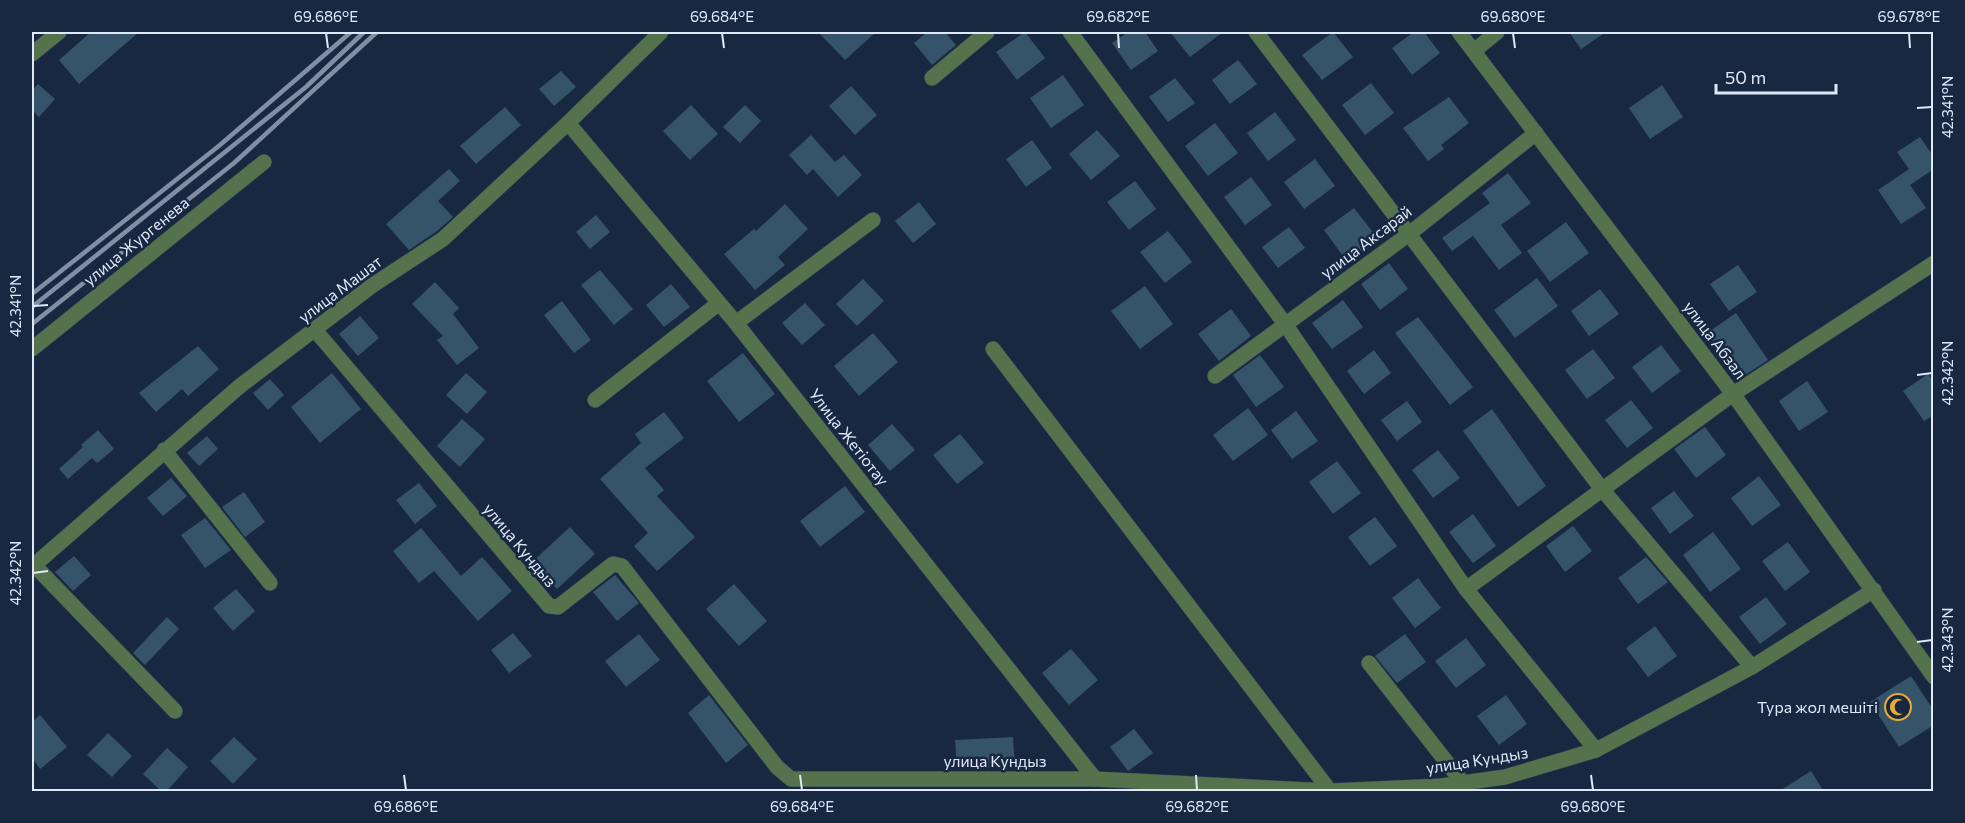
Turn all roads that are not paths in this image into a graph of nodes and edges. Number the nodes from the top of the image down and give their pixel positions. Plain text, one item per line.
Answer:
1 (59, 32) edge
2 (661, 32) edge
3 (987, 32) edge
4 (1070, 32) edge
5 (1256, 32) edge
6 (1459, 32) edge
7 (1497, 32) edge
8 (1474, 51) junction
9 (32, 54) edge
10 (932, 78) dead end
11 (568, 123) junction
12 (1536, 133) junction
13 (264, 162) dead end
14 (873, 220) dead end
15 (1409, 234) junction
16 (1934, 263) edge
17 (719, 303) junction
18 (736, 322) junction
19 (1285, 324) junction
20 (315, 330) junction
21 (32, 349) edge
22 (993, 350) dead end
23 (1215, 376) dead end
24 (1733, 394) junction
25 (595, 400) dead end
26 (164, 450) junction
27 (1601, 488) junction
28 (33, 566) edge
29 (270, 583) dead end
30 (1466, 589) junction
31 (1874, 590) junction
32 (1369, 663) dead end
33 (1752, 667) junction
34 (1934, 677) edge
35 (175, 711) dead end
36 (1596, 750) junction
37 (970, 779) junction
38 (1095, 779) junction
39 (1463, 783) junction
40 (1215, 789) edge
41 (949, 792) edge
42 (1330, 792) edge

1 - 9 street
2 - 11 street, улица Машат
3 - 10 street
4 - 19 street
5 - 15 street
6 - 8 street, улица Абзал
7 - 8 street
8 - 12 street, улица Абзал
11 - 17 street, Улица Жетіотау
11 - 20 street, улица Машат
12 - 15 street, улица Аксарай
12 - 24 street, улица Абзал
13 - 21 street, улица Жургенева
14 - 18 street
15 - 19 street, улица Аксарай
15 - 27 street
16 - 24 street
17 - 18 street, Улица Жетіотау
17 - 25 street
18 - 38 street, Улица Жетіотау
19 - 23 street, улица Аксарай
19 - 30 street
20 - 26 street, улица Машат
20 - 37 street, улица Кундыз
22 - 42 street
24 - 27 street
24 - 31 street, улица Абзал
26 - 28 street, улица Машат
26 - 29 street
27 - 30 street
27 - 33 street
28 - 35 street
30 - 36 street
31 - 33 street, улица Кундыз
31 - 34 street, улица Абзал
32 - 39 street
33 - 36 street, улица Кундыз
36 - 39 street, улица Кундыз
37 - 38 street, улица Кундыз
37 - 41 street
38 - 40 street, улица Кундыз
39 - 42 street, улица Кундыз
40 - 42 street, улица Кундыз

